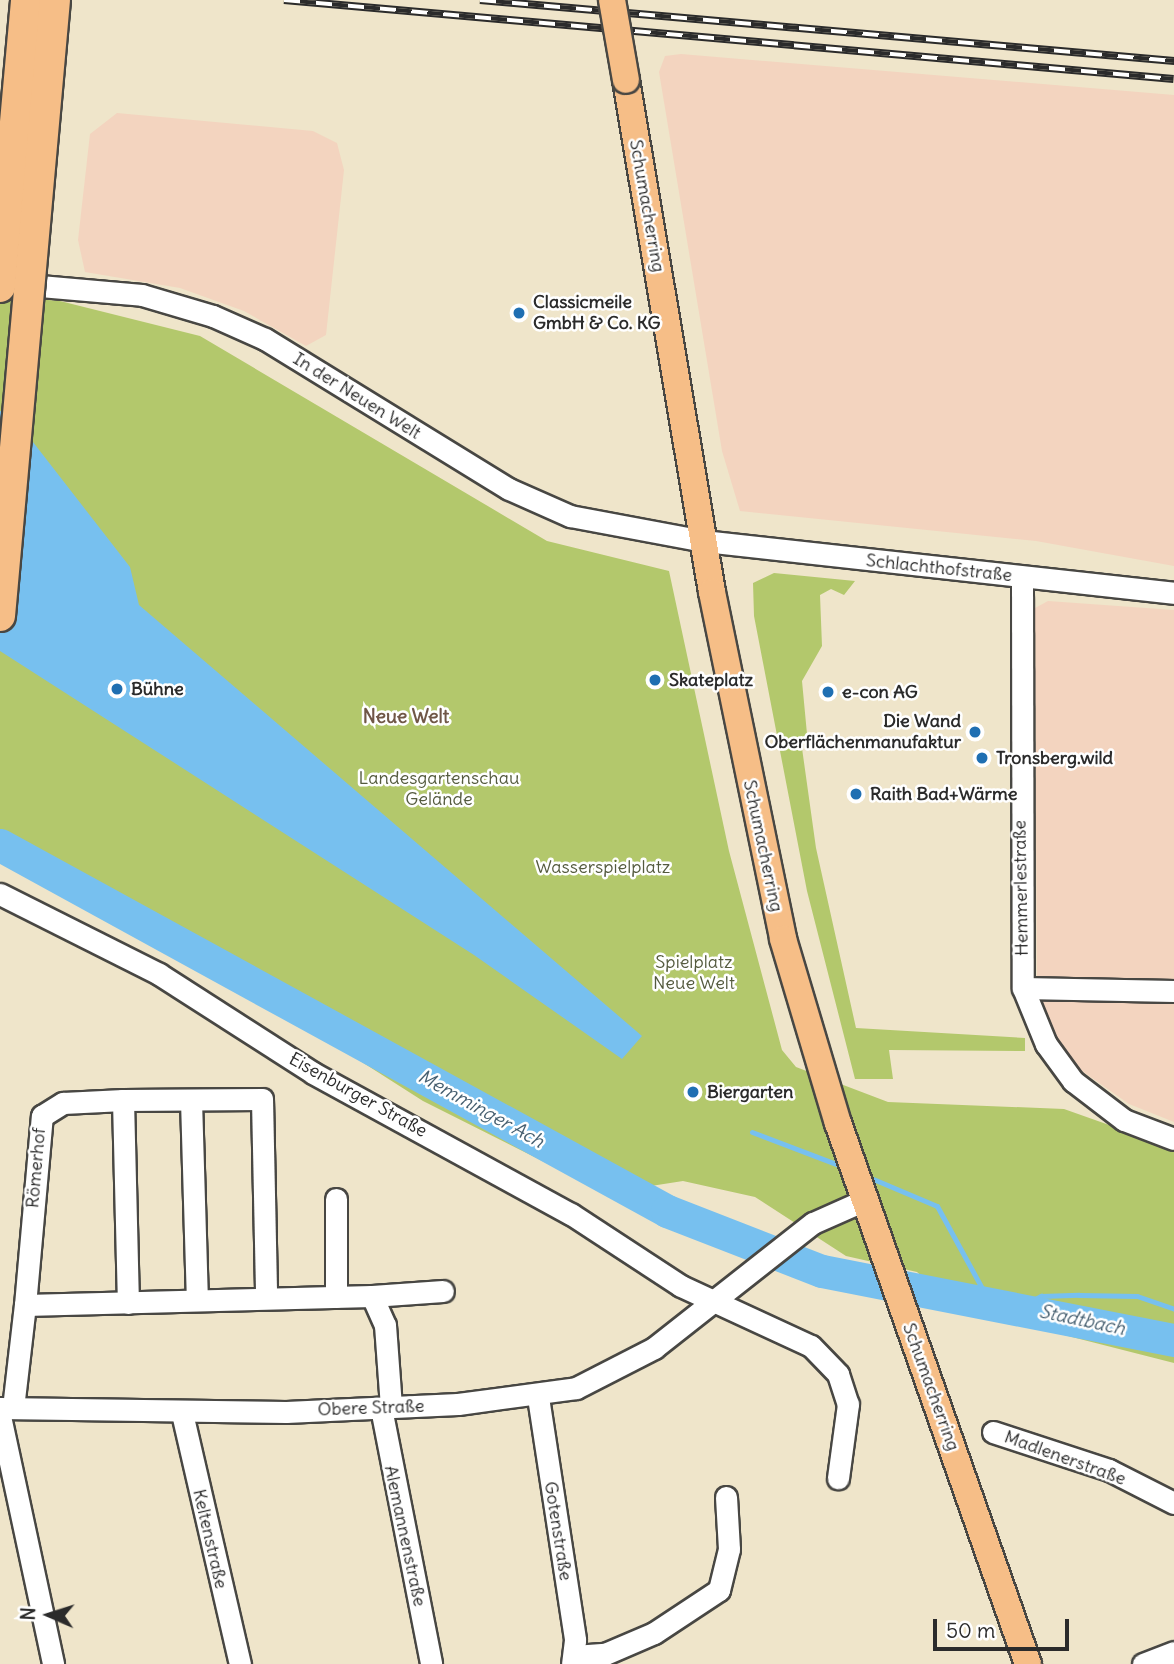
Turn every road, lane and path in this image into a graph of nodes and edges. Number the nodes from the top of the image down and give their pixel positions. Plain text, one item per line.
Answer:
1 (26, 0) edge
2 (55, 0) edge
3 (612, 0) edge
4 (0, 285) edge
5 (704, 541) junction
6 (1022, 577) junction
7 (1174, 593) edge
8 (0, 616) edge
9 (0, 894) edge
10 (1023, 988) junction
11 (1174, 991) edge
12 (123, 1100) junction
13 (191, 1100) junction
14 (1174, 1139) edge
15 (862, 1191) junction
16 (336, 1199) dead end
17 (443, 1291) dead end
18 (372, 1296) junction
19 (336, 1297) junction
20 (266, 1298) junction
21 (197, 1300) junction
22 (713, 1301) junction
23 (128, 1303) junction
24 (25, 1305) junction
25 (538, 1397) junction
26 (386, 1407) junction
27 (4, 1410) edge
28 (181, 1413) junction
29 (993, 1432) dead end
30 (838, 1478) dead end
31 (726, 1497) dead end
32 (1174, 1503) edge
33 (1174, 1652) edge
34 (573, 1660) edge
35 (52, 1664) edge
36 (240, 1664) edge
37 (431, 1664) edge
38 (1028, 1664) edge
39 (1143, 1664) edge

1 - 4 highway, bridge
2 - 8 highway, bridge
3 - 5 main road, Schumacherring, bridge
4 - 5 street, In der Neuen Welt
5 - 6 street, Schlachthofstraße
5 - 15 main road, Schumacherring
6 - 7 street, Schlachthofstraße
6 - 10 street, Hemmerlestraße
9 - 22 street, Eisenburger Straße
10 - 11 street
10 - 14 street, Hemmerlestraße
12 - 13 street, Römerhof
12 - 23 street
12 - 24 street, Römerhof
13 - 20 street, Römerhof
13 - 21 street
15 - 22 street, Obere Straße
15 - 38 main road, Schumacherring
16 - 19 street
17 - 18 street
18 - 19 street
18 - 26 street
19 - 20 street
20 - 21 street
21 - 23 street
22 - 25 street, Obere Straße
22 - 30 street
23 - 24 street
24 - 27 street, Römerhof
25 - 26 street, Obere Straße
25 - 34 street, Gotenstraße
26 - 28 street, Obere Straße
26 - 37 street, Alemannenstraße
27 - 28 street, Obere Straße
27 - 35 street, Römerhof
28 - 36 street, Keltenstraße
29 - 32 street, Madlenerstraße
31 - 34 street
33 - 39 street

